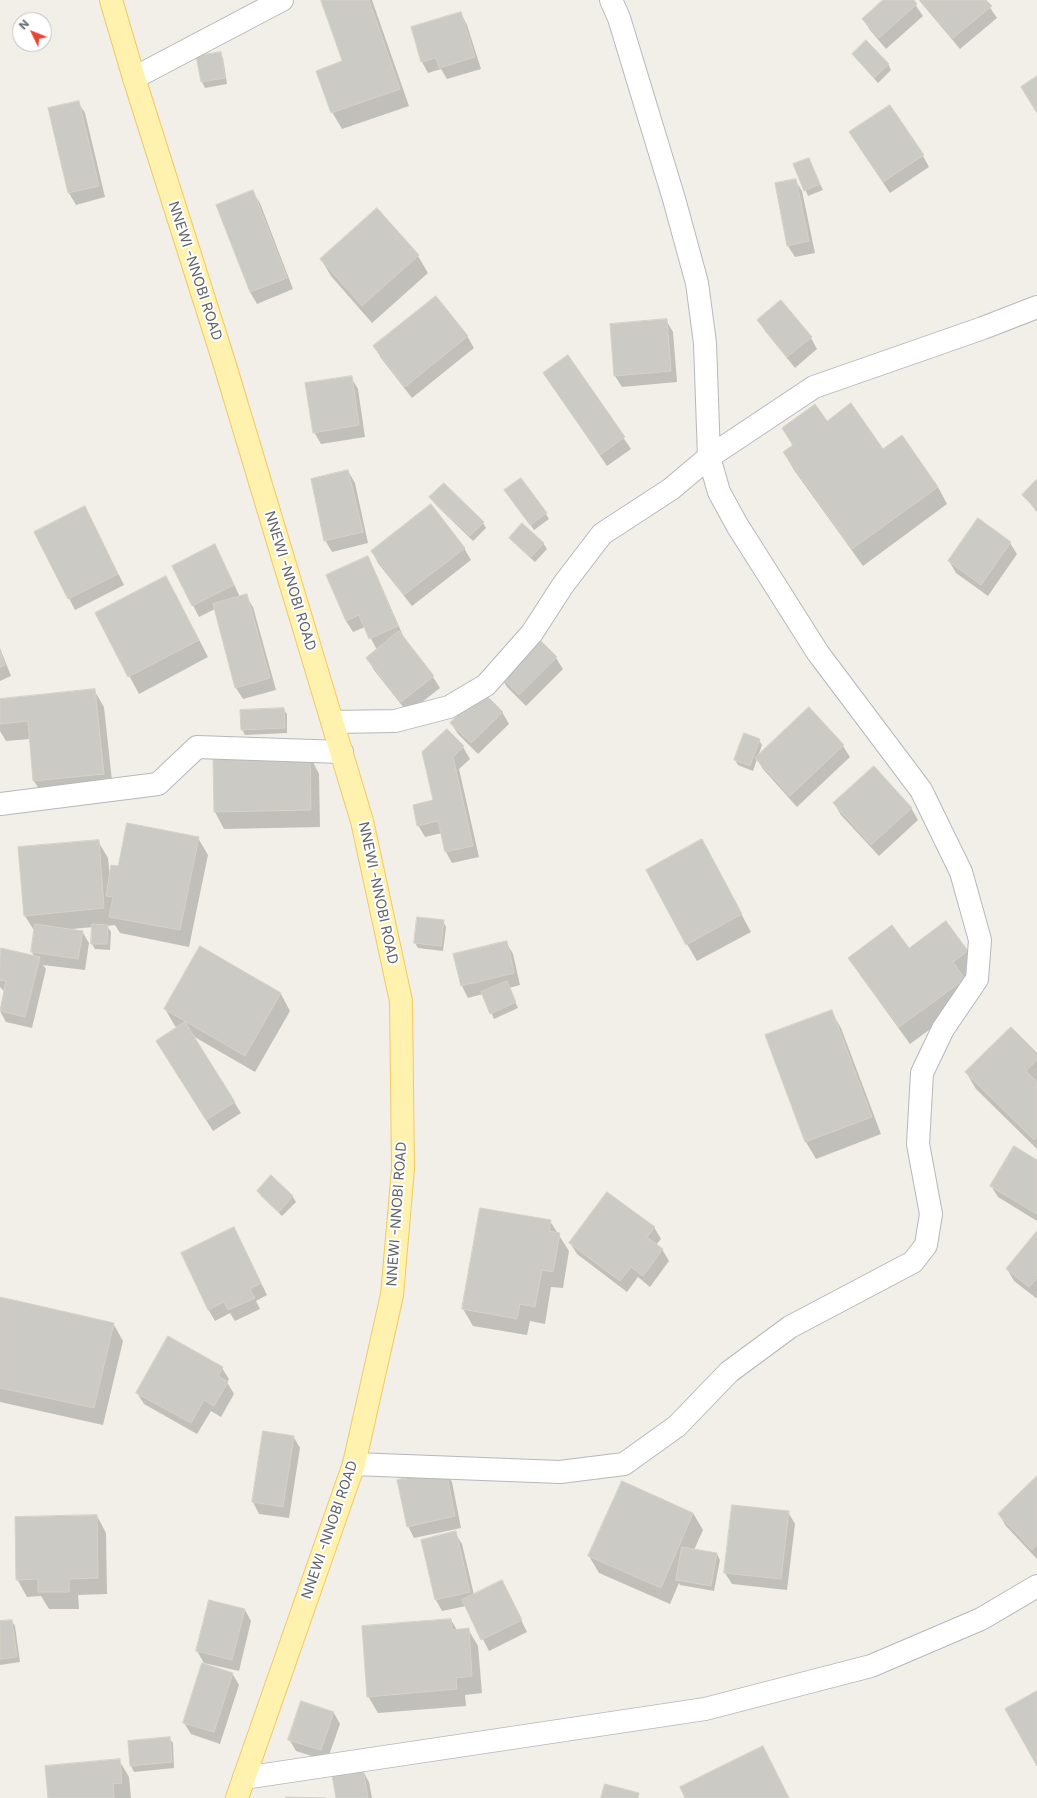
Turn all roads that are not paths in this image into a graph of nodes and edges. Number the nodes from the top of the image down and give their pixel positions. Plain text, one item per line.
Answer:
1 (111, 0) edge
2 (282, 0) edge
3 (611, 0) edge
4 (134, 78) junction
5 (1037, 307) edge
6 (709, 457) junction
7 (333, 722) junction
8 (342, 752) junction
9 (0, 804) edge
10 (354, 1464) junction
11 (1037, 1586) edge
12 (241, 1788) edge

1 - 4 main road, NNEWI -NNOBI ROAD
2 - 4 street
3 - 6 street
4 - 7 main road, NNEWI -NNOBI ROAD
5 - 6 street
6 - 7 street
6 - 10 street
7 - 8 main road, NNEWI -NNOBI ROAD
8 - 9 street
8 - 10 main road, NNEWI -NNOBI ROAD
10 - 12 main road, NNEWI -NNOBI ROAD
11 - 12 street

